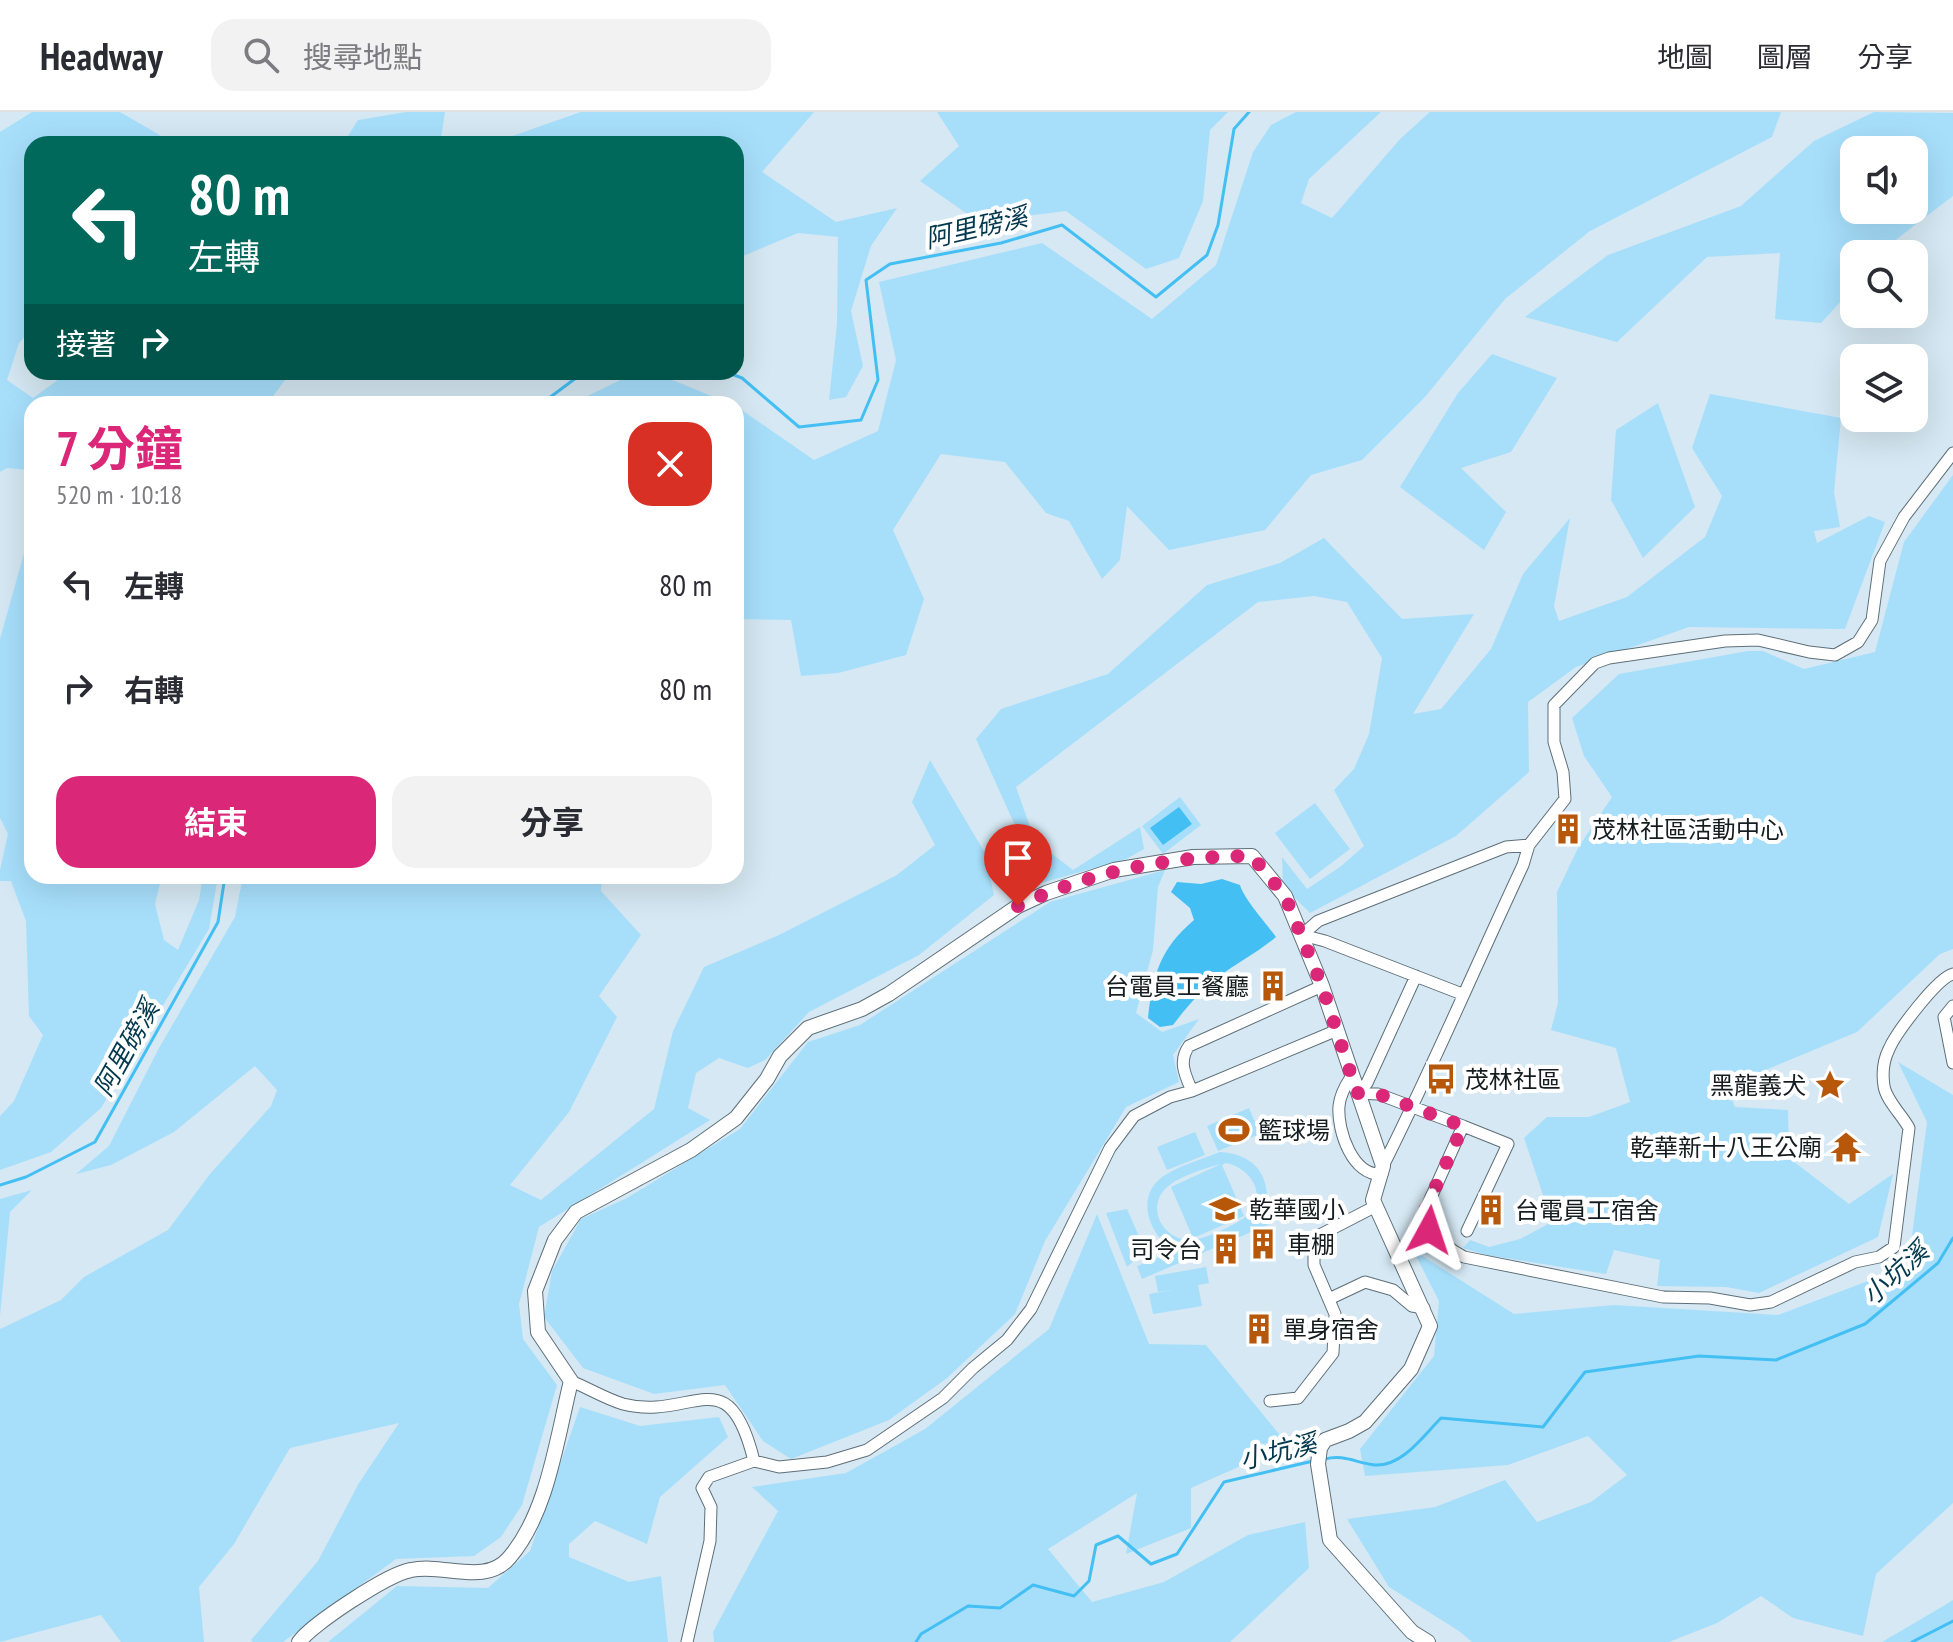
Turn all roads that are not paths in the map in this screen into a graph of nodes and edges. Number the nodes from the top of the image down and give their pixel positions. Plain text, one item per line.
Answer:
1 (1953, 453) edge
2 (1529, 845) junction
3 (1302, 935) junction
4 (1953, 974) edge
5 (1416, 976) junction
6 (1322, 986) junction
7 (1462, 994) junction
8 (1953, 1006) edge
9 (1335, 1031) junction
10 (1953, 1063) edge
11 (1351, 1077) junction
12 (1192, 1091) junction
13 (1357, 1093) junction
14 (1413, 1107) junction
15 (1463, 1126) junction
16 (1383, 1170) junction
17 (1376, 1206) junction
18 (1467, 1231) dead end
19 (1329, 1299) junction
20 (1424, 1308) junction
21 (571, 1381) junction
22 (1270, 1401) dead end
23 (754, 1461) junction
24 (1413, 1637) edge
25 (299, 1642) edge
26 (687, 1642) edge
27 (1428, 1642) edge

1 - 2 street
2 - 3 street
2 - 7 street
3 - 5 street
3 - 6 street
3 - 21 street
4 - 15 street
5 - 7 street
5 - 13 street
6 - 9 street
6 - 12 street
7 - 14 street
8 - 10 street
9 - 11 street
9 - 12 street
11 - 13 street
11 - 16 street
12 - 23 street
13 - 14 street
13 - 16 street
14 - 15 street
14 - 16 street
15 - 18 street
16 - 17 street
17 - 19 street
17 - 20 street
19 - 20 street
19 - 22 street
20 - 24 street
21 - 23 street
21 - 25 street
23 - 26 street
24 - 27 street

